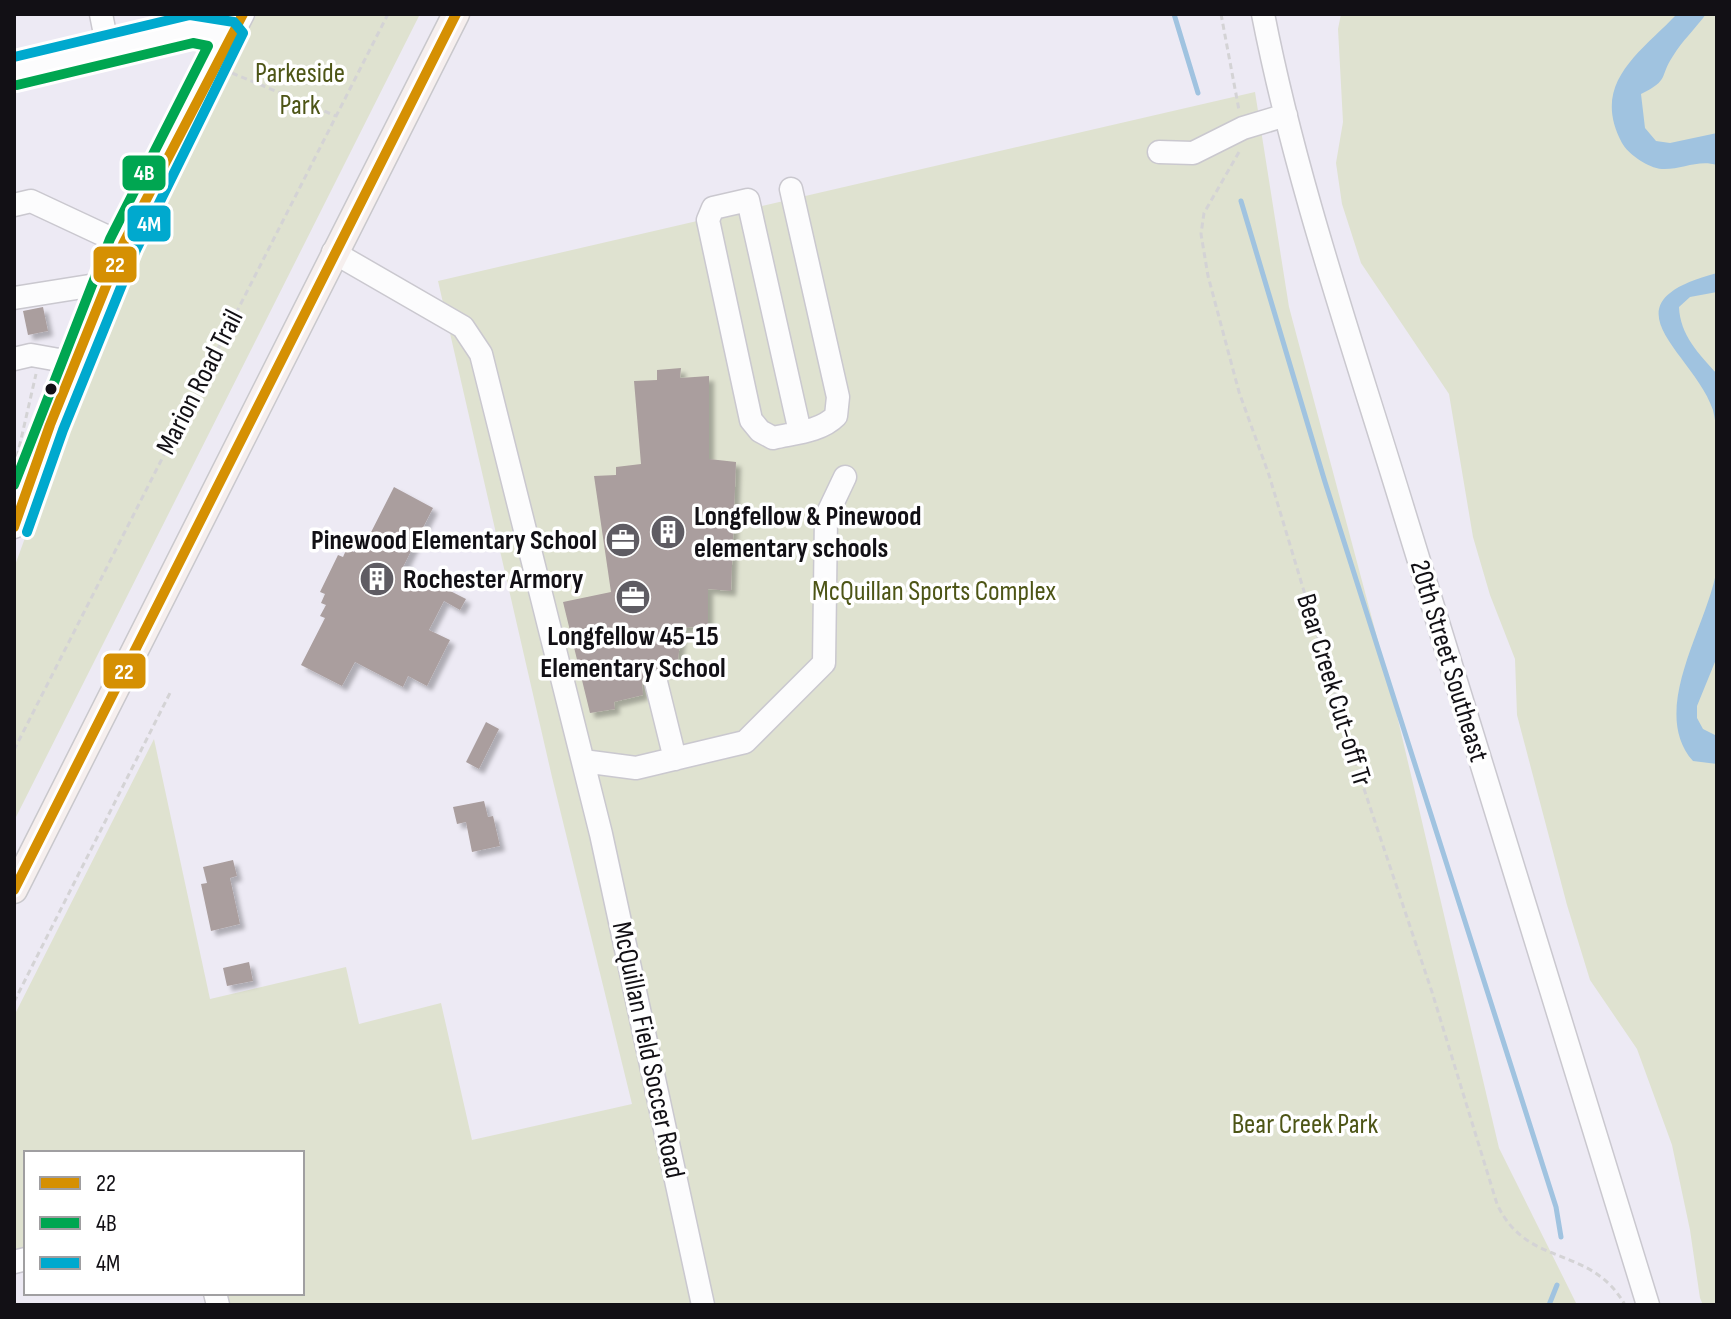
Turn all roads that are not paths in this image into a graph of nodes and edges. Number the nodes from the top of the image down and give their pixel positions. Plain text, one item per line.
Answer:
1 (101, 14) edge
2 (243, 14) edge
3 (456, 14) edge
4 (1263, 14) edge
5 (229, 35) junction
6 (108, 49) junction
7 (14, 71) edge
8 (1286, 115) junction
9 (1159, 152) dead end
10 (791, 189) dead end
11 (14, 205) edge
12 (123, 244) junction
13 (333, 252) junction
14 (108, 283) junction
15 (14, 298) edge
16 (14, 359) edge
17 (76, 363) junction
18 (800, 432) junction
19 (845, 477) dead end
20 (14, 527) edge
21 (656, 682) dead end
22 (675, 759) junction
23 (583, 761) junction
24 (14, 890) edge
25 (703, 1305) edge
26 (1648, 1305) edge

1 - 6 street
2 - 5 street
3 - 13 main road
4 - 8 street, 20th Street Southeast
5 - 6 street
5 - 12 street
6 - 7 street
8 - 9 street
8 - 26 street, 20th Street Southeast
10 - 18 street
11 - 12 street
12 - 14 street
13 - 23 street, McQuillan Field Soccer Road
13 - 24 main road
14 - 15 street
14 - 17 street
16 - 17 street
17 - 20 street
18 - 18 street
19 - 22 street
21 - 22 street
22 - 23 street
23 - 25 street, McQuillan Field Soccer Road

